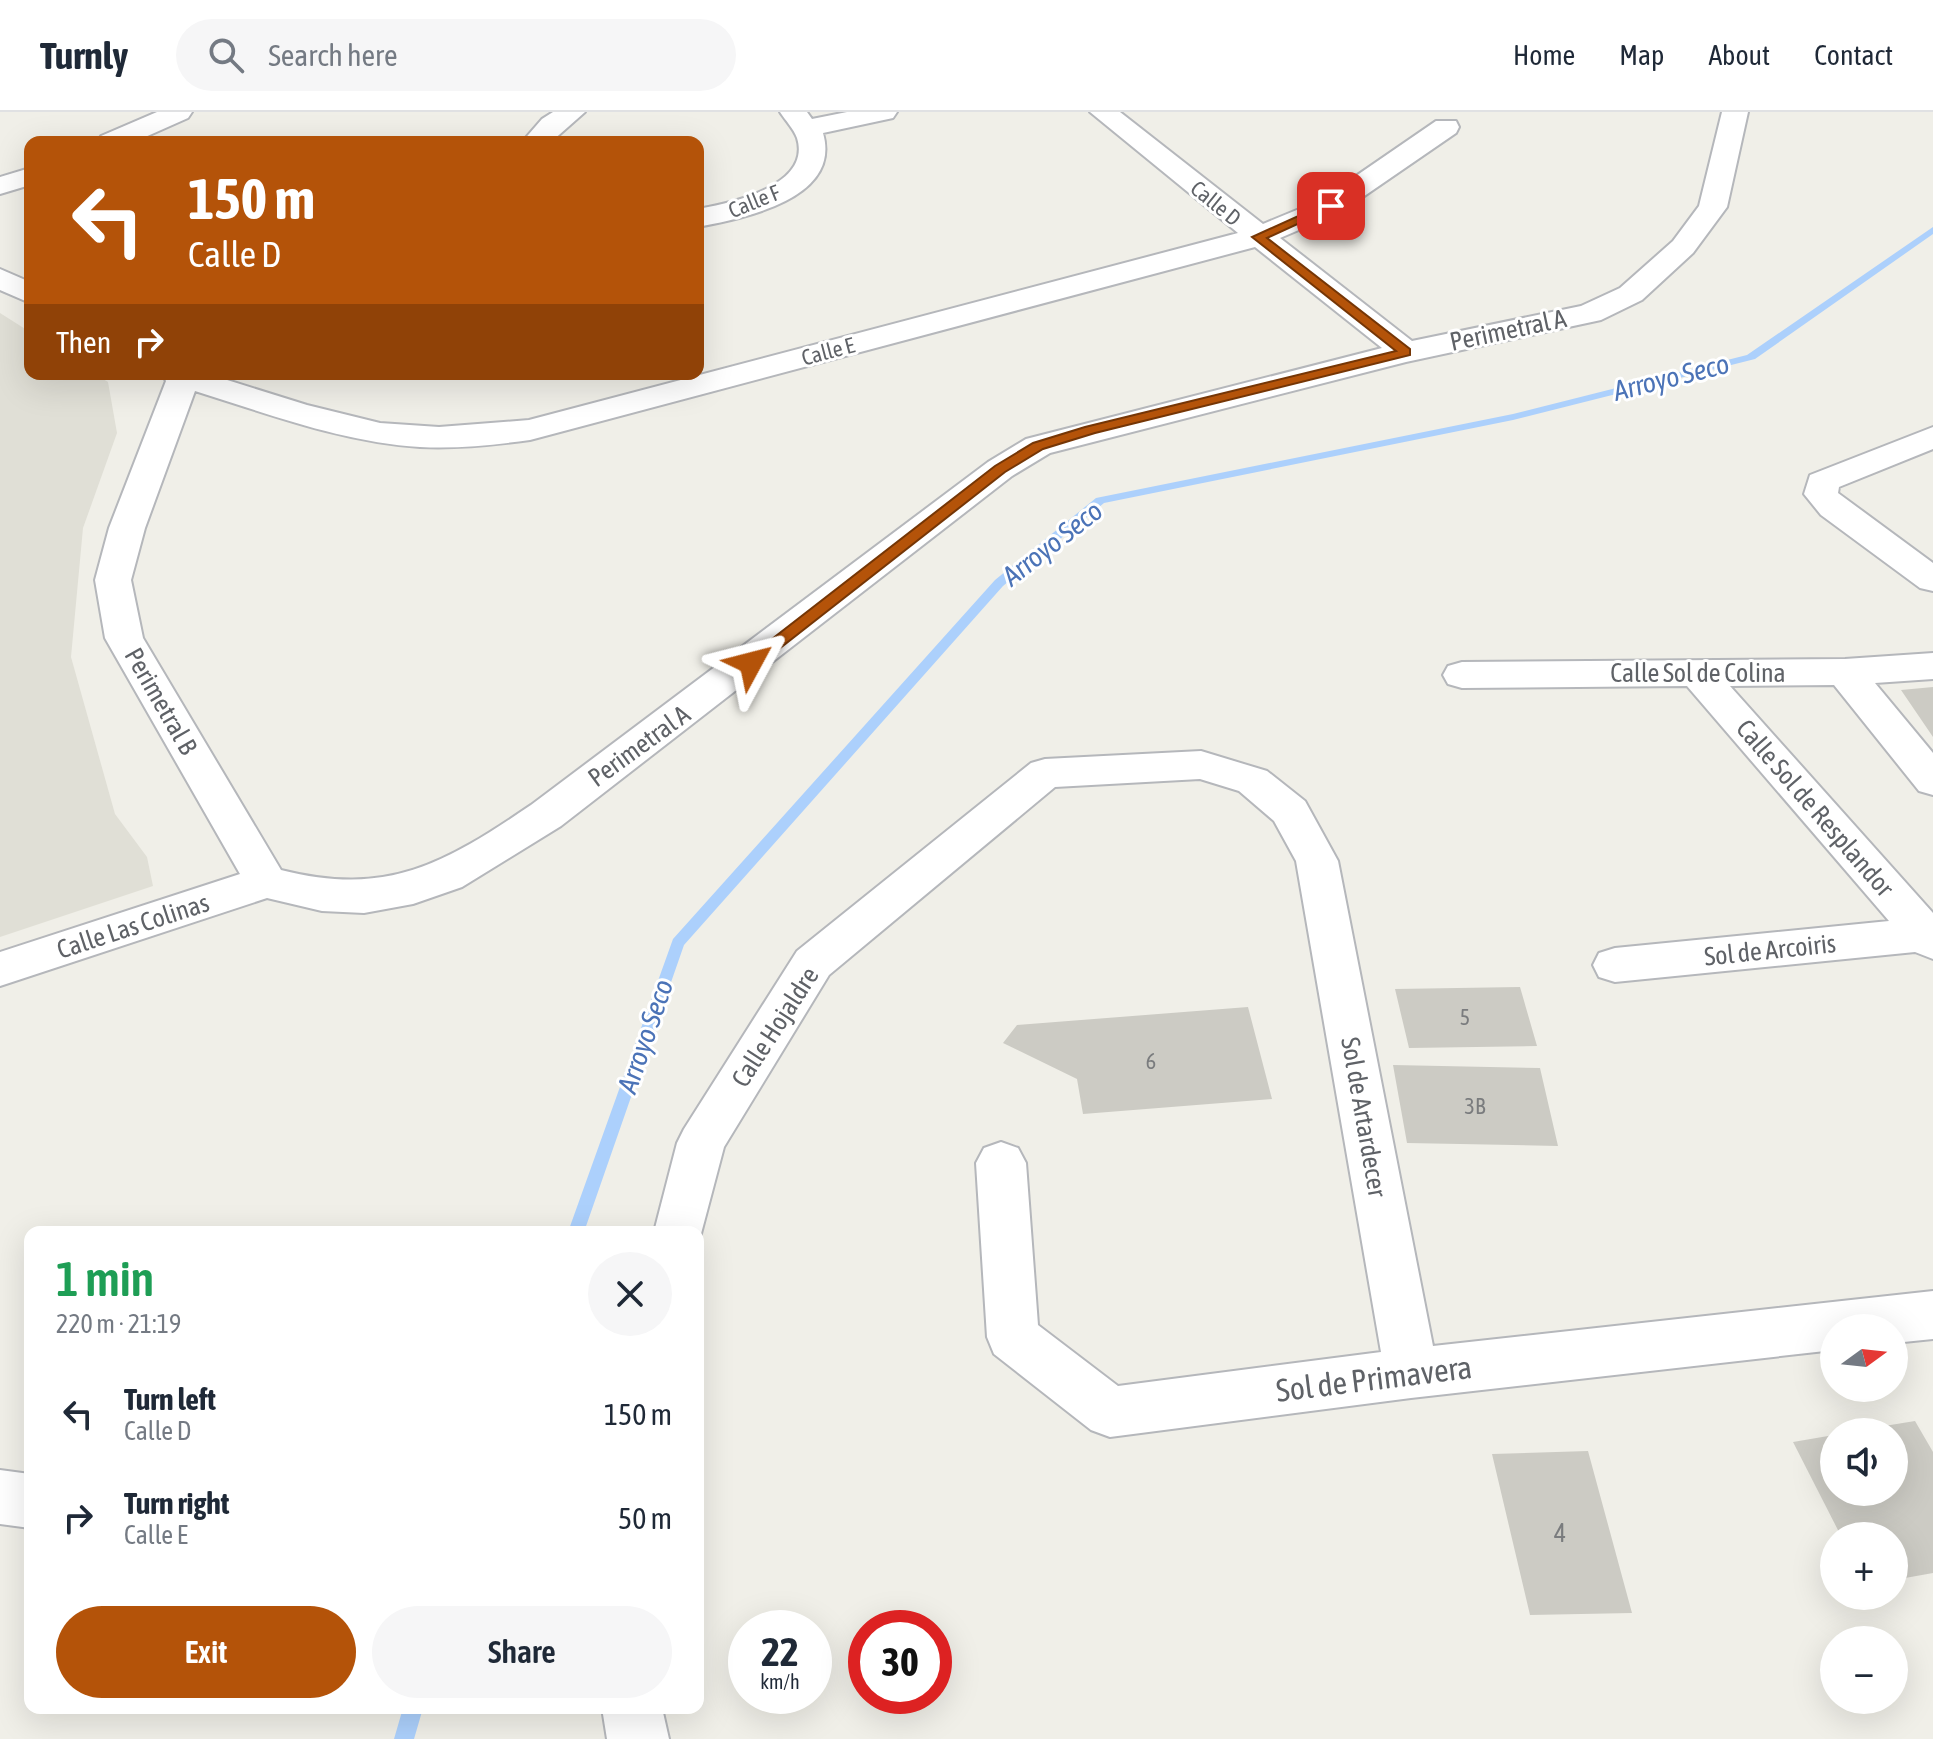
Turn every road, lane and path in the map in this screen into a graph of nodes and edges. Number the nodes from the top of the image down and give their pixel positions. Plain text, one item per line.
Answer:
1 (179, 112) edge
2 (572, 112) edge
3 (884, 112) edge
4 (1103, 112) edge
5 (1735, 112) edge
6 (802, 120) edge
7 (1446, 127) dead end
8 (125, 136) edge
9 (541, 136) edge
10 (24, 178) edge
11 (0, 186) edge
12 (704, 217) edge
13 (1258, 237) junction
14 (0, 278) edge
15 (24, 291) edge
16 (1406, 352) junction
17 (180, 380) edge
18 (194, 380) edge
19 (1933, 437) edge
20 (1933, 580) edge
21 (1933, 666) edge
22 (1845, 672) junction
23 (1697, 673) junction
24 (1462, 675) dead end
25 (1045, 773) joint
26 (1933, 781) edge
27 (266, 882) junction
28 (1929, 938) edge
29 (1615, 965) dead end
30 (0, 969) edge
31 (1001, 1163) dead end
32 (680, 1226) edge
33 (1933, 1315) edge
34 (1411, 1373) junction
35 (0, 1497) edge
36 (24, 1500) edge
37 (633, 1714) edge
38 (638, 1739) edge

1 - 8 street
2 - 9 street
3 - 6 street, Calle F
4 - 13 street, Calle D
5 - 16 street, Perimetral A
6 - 12 street, Calle F
7 - 13 street, Calle E
10 - 11 street
13 - 16 street, Calle D
13 - 18 street, Calle E
14 - 15 street
16 - 27 street, Perimetral A
17 - 27 street, Perimetral B
19 - 20 street
21 - 22 street, Calle Sol de Colina
22 - 23 street, Calle Sol de Colina
22 - 26 street
23 - 24 street, Calle Sol de Colina
23 - 28 street, Calle Sol de Resplandor
25 - 32 street, Calle Hojaldre
25 - 34 street, Sol de Artardecer
27 - 30 street, Calle Las Colinas
28 - 29 street, Sol de Arcoiris
31 - 34 street, Sol de Primavera
33 - 34 street, Sol de Primavera
35 - 36 street
37 - 38 street

